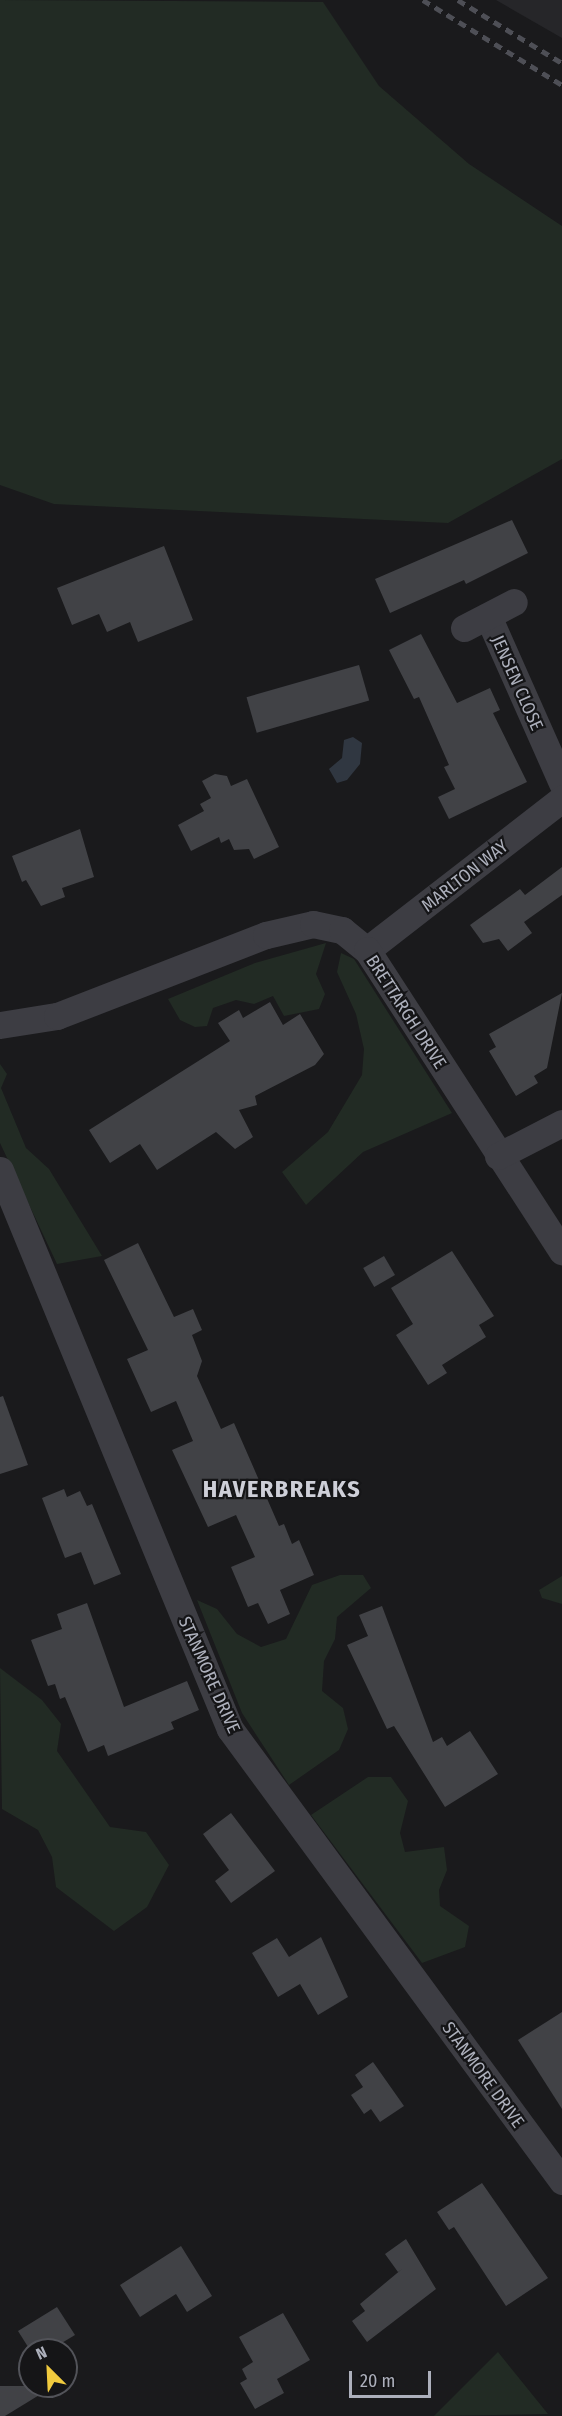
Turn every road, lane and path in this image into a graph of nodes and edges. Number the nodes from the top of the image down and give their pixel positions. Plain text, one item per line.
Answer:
1 (514, 602) dead end
2 (488, 616) junction
3 (464, 628) dead end
4 (562, 783) edge
5 (562, 799) edge
6 (367, 950) junction
7 (0, 1025) edge
8 (562, 1123) edge
9 (498, 1156) junction
10 (0, 1170) edge
11 (562, 1251) edge
12 (562, 2181) edge

1 - 2 street, JENSEN CLOSE
2 - 3 street, JENSEN CLOSE
2 - 4 street, JENSEN CLOSE
5 - 6 street, MARLTON WAY
6 - 7 street, BRETTARGH DRIVE
6 - 9 street, BRETTARGH DRIVE
8 - 9 street
9 - 11 street, BRETTARGH DRIVE
10 - 12 street, STANMORE DRIVE

